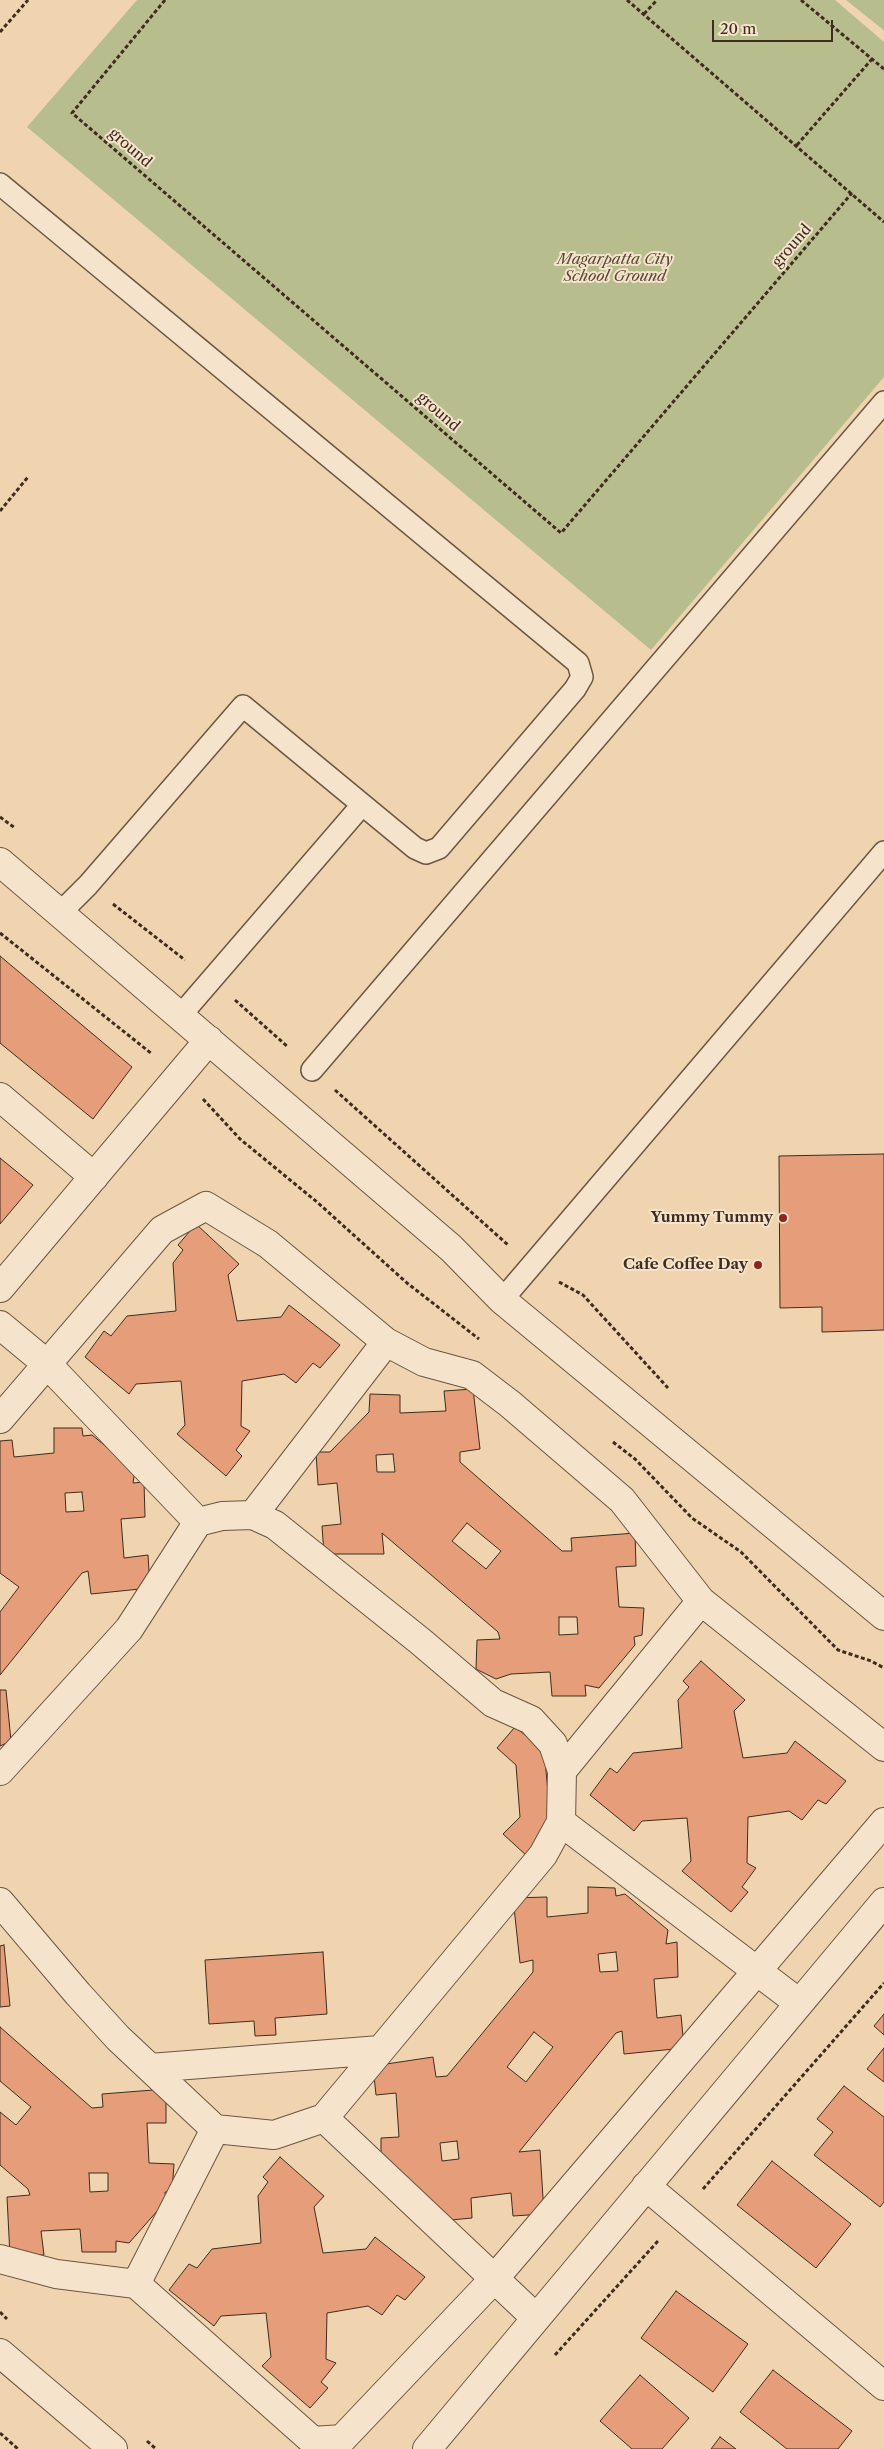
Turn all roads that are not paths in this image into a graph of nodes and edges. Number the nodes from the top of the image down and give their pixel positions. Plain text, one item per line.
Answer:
1 (0, 184) edge
2 (884, 402) edge
3 (362, 805) junction
4 (884, 852) edge
5 (0, 862) edge
6 (60, 913) junction
7 (180, 1016) junction
8 (209, 1040) junction
9 (312, 1070) road end
10 (0, 1097) edge
11 (94, 1177) junction
12 (0, 1288) edge
13 (502, 1300) junction
14 (0, 1325) edge
15 (386, 1342) junction
16 (47, 1364) junction
17 (0, 1419) edge
18 (253, 1515) junction
19 (198, 1522) junction
20 (702, 1600) junction
21 (884, 1616) edge
22 (884, 1747) edge
23 (0, 1771) edge
24 (562, 1771) junction
25 (561, 1822) junction
26 (884, 1822) edge
27 (0, 1902) edge
28 (884, 1902) edge
29 (756, 1970) junction
30 (799, 2004) junction
31 (380, 2050) junction
32 (150, 2068) junction
33 (324, 2118) junction
34 (215, 2129) junction
35 (646, 2186) junction
36 (0, 2259) edge
37 (494, 2279) junction
38 (136, 2284) junction
39 (536, 2318) junction
40 (0, 2354) edge
41 (884, 2386) edge
42 (113, 2449) edge
43 (427, 2449) edge

1 - 3 lane
2 - 9 lane
3 - 6 lane
3 - 7 lane
4 - 13 lane
5 - 6 street
6 - 7 street
7 - 8 street
8 - 11 street
8 - 13 street
10 - 11 street
11 - 12 street
13 - 21 street
14 - 16 street
15 - 16 street
15 - 18 street
15 - 20 street
16 - 17 street
16 - 19 street
18 - 19 street
18 - 24 street
19 - 23 street
20 - 22 street
20 - 24 street
24 - 25 street
25 - 29 street
25 - 31 street
26 - 29 street
27 - 32 street
28 - 30 street
29 - 30 street
29 - 37 street
30 - 35 street
31 - 32 street
31 - 33 street
32 - 34 street
33 - 34 street
33 - 37 street
34 - 38 street
35 - 39 street
35 - 41 street
36 - 38 street
37 - 38 street
37 - 39 street
39 - 43 street
40 - 42 street

